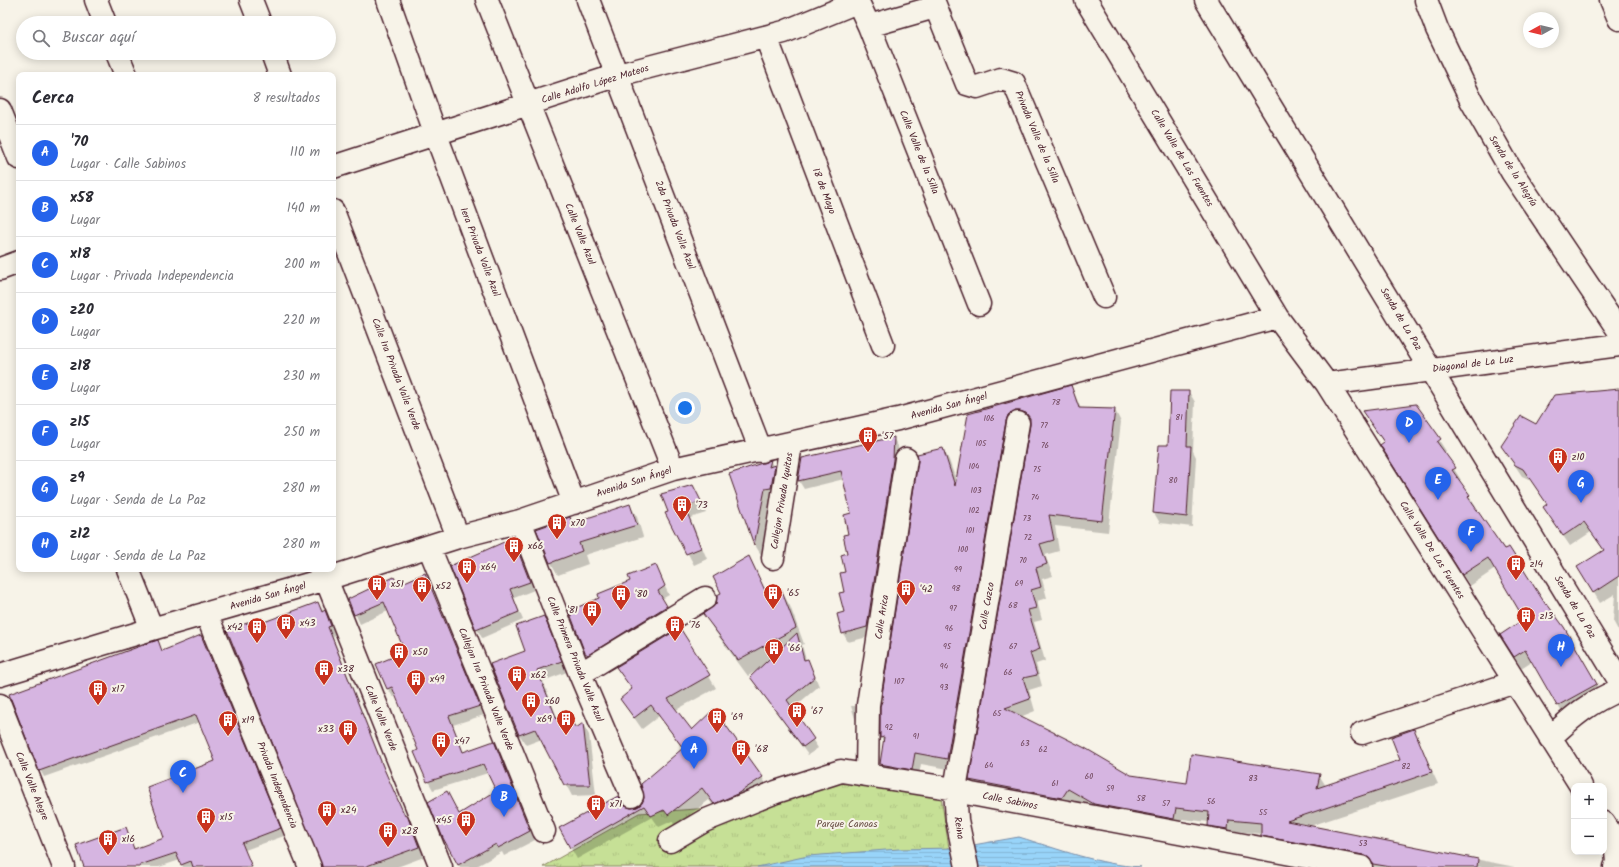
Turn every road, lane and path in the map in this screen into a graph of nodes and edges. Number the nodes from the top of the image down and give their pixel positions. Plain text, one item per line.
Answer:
1 (96, 0) edge
2 (252, 0) edge
3 (388, 0) edge
4 (487, 0) edge
5 (588, 0) edge
6 (1086, 0) edge
7 (1206, 0) edge
8 (1426, 0) edge
9 (1610, 0) edge
10 (857, 1) edge
11 (934, 3) edge
12 (102, 16) edge
13 (258, 16) edge
14 (1619, 19) edge
15 (869, 26) junction
16 (766, 37) junction
17 (120, 60) edge
18 (275, 60) edge
19 (125, 72) edge
20 (279, 72) edge
21 (618, 75) junction
22 (529, 104) junction
23 (0, 110) edge
24 (436, 135) junction
25 (16, 150) edge
26 (336, 166) edge
27 (336, 219) edge
28 (16, 263) edge
29 (0, 269) edge
30 (1104, 297) dead end
31 (979, 304) dead end
32 (1277, 317) junction
33 (1619, 331) edge
34 (883, 345) dead end
35 (1619, 345) edge
36 (1431, 369) junction
37 (1327, 384) junction
38 (1018, 423) dead end
39 (791, 444) junction
40 (762, 450) junction
41 (906, 459) dead end
42 (673, 469) junction
43 (574, 503) junction
44 (520, 520) junction
45 (458, 536) junction
46 (429, 547) junction
47 (773, 558) dead end
48 (336, 571) edge
49 (129, 572) edge
50 (324, 574) edge
51 (705, 598) dead end
52 (206, 613) junction
53 (152, 629) junction
54 (580, 674) junction
55 (0, 675) edge
56 (1619, 680) edge
57 (1515, 682) junction
58 (1619, 690) edge
59 (0, 705) edge
60 (1362, 732) dead end
61 (1550, 738) junction
62 (867, 775) junction
63 (1579, 783) edge
64 (955, 789) junction
65 (632, 796) dead end
66 (544, 830) dead end
67 (1613, 834) edge
68 (670, 841) dead end
69 (64, 867) edge
70 (310, 867) edge
71 (440, 867) edge
72 (967, 867) edge
73 (1361, 867) edge
74 (1615, 867) edge

1 - 12 street
2 - 13 street
3 - 24 street, 1era Privada Valle Azul
4 - 22 street, Calle Valle Azul
5 - 21 street, 2da Privada Valle Azul
6 - 32 street, Calle Valle de Las Fuentes
7 - 36 street, Senda de La Paz
8 - 33 street, Senda de la Alegría
9 - 14 street
10 - 15 street, Calle Valle de la Silla
10 - 16 street, Calle Adolfo López Mateos
11 - 15 street
11 - 30 street, Privada Valle de la Silla
15 - 31 street, Calle Valle de la Silla
16 - 21 street, Calle Adolfo López Mateos
16 - 34 street, 18 de Mayo
17 - 19 street
18 - 20 street
21 - 22 street, Calle Adolfo López Mateos
21 - 40 street, 2da Privada Valle Azul
22 - 24 street, Calle Adolfo López Mateos
22 - 42 street, Calle Valle Azul
23 - 25 street
24 - 26 street, Calle Adolfo López Mateos
24 - 43 street, 1era Privada Valle Azul
27 - 45 street, Calle 1ra Privada Valle Verde
28 - 29 street
32 - 37 street, Calle Valle De Las Fuentes
32 - 39 street, Avenida San Ángel
35 - 36 street, Diagonal de La Luz
36 - 37 street, Diagonal de La Luz
36 - 56 street, Senda de La Paz
37 - 57 street, Calle Valle De Las Fuentes
38 - 64 street, Calle Cuzco
39 - 40 street, Avenida San Ángel
39 - 47 street, Callejon Privada Iquitos
40 - 42 street, Avenida San Ángel
41 - 62 street, Calle Arica
42 - 43 street, Avenida San Ángel
43 - 44 street, Avenida San Ángel
44 - 45 street, Avenida San Ángel
44 - 54 street, Calle Primera Privada Valle Azul
45 - 46 street, Avenida San Ángel
46 - 48 street, Avenida San Ángel
46 - 66 street, Callejon 1ra Privada Valle Verde
49 - 53 street
50 - 52 street, Avenida San Ángel
50 - 71 street, Calle Valle Verde
51 - 54 street
52 - 53 street, Avenida San Ángel
52 - 70 street, Privada Independencia
53 - 55 street, Avenida San Ángel
54 - 65 street, Calle Primera Privada Valle Azul
57 - 60 street
57 - 61 street, Calle Valle De Las Fuentes
58 - 61 street
59 - 69 street, Calle Valle Alegre
61 - 63 street, Calle Valle De Las Fuentes
62 - 64 street, Calle Sabinos
62 - 68 street, Calle Sabinos
64 - 72 street, Reina
64 - 73 street, Calle Sabinos
67 - 74 street

